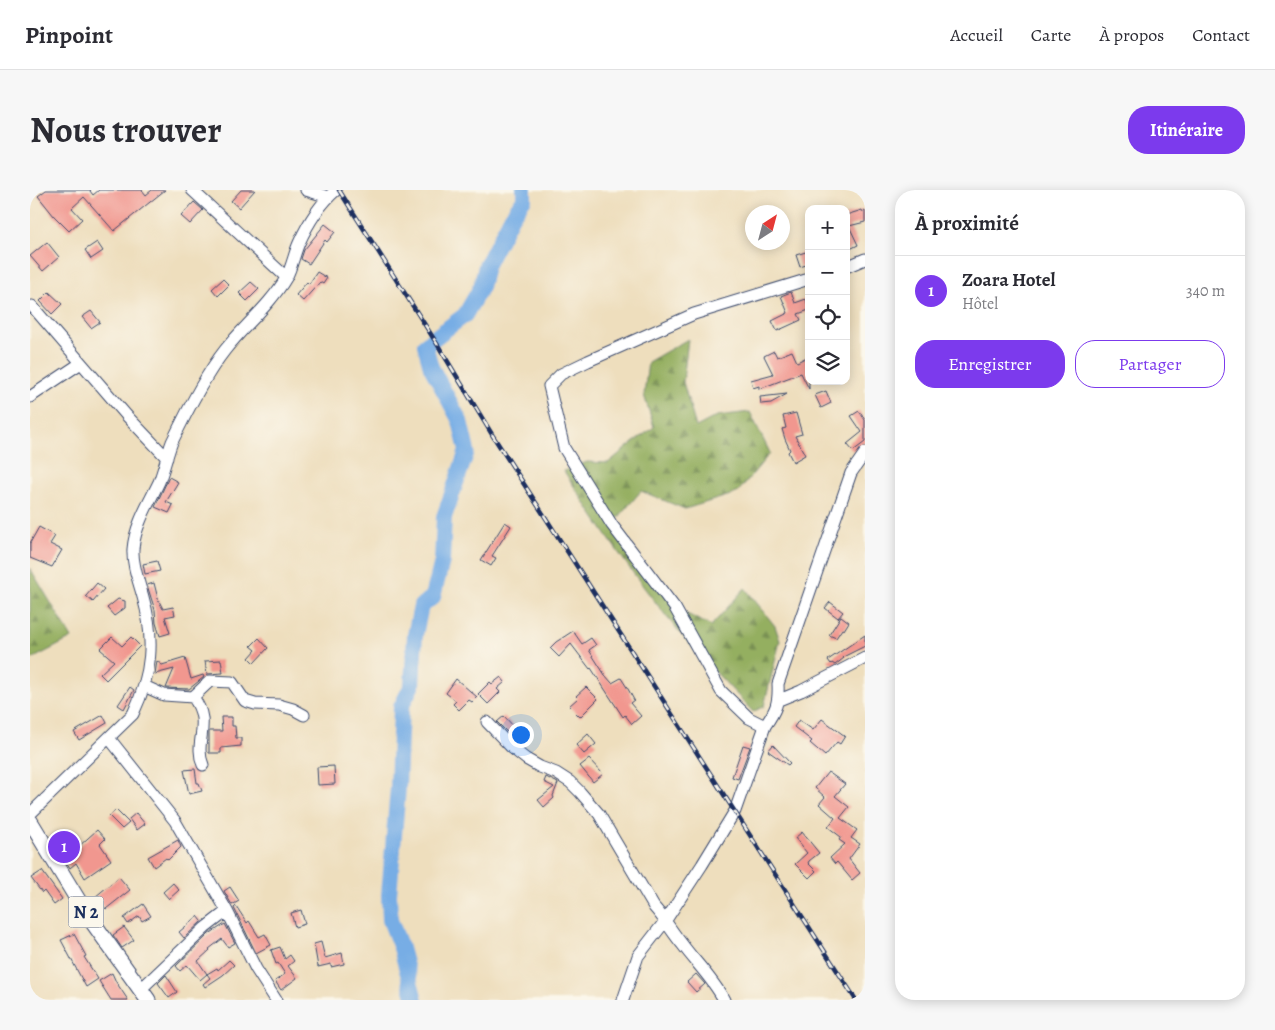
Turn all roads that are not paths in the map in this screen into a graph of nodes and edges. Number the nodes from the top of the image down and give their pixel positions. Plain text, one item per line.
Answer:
1 (192, 190) edge
2 (306, 190) edge
3 (332, 194) edge
4 (865, 259) edge
5 (850, 265) edge
6 (286, 277) junction
7 (805, 279) edge
8 (32, 306) dead end
9 (81, 363) junction
10 (30, 397) edge
11 (865, 453) edge
12 (167, 458) junction
13 (865, 658) edge
14 (144, 686) junction
15 (193, 697) junction
16 (779, 700) junction
17 (304, 715) dead end
18 (487, 722) dead end
19 (765, 726) junction
20 (109, 738) junction
21 (203, 765) dead end
22 (30, 814) edge
23 (30, 821) edge
24 (227, 911) junction
25 (666, 920) junction
26 (144, 995) edge
27 (276, 1000) edge
28 (623, 1000) edge
29 (724, 1000) edge

1 - 6 street
2 - 3 street
3 - 6 street
4 - 5 street
6 - 12 street
7 - 19 street
8 - 9 street
9 - 10 street
9 - 12 street
11 - 16 street
12 - 14 street
13 - 16 street
14 - 15 street
14 - 20 street
15 - 17 street
15 - 21 street
16 - 19 street
18 - 25 street
19 - 25 street
20 - 22 street
20 - 24 street
23 - 26 main road, N 2
24 - 26 street
24 - 27 street
25 - 28 street
25 - 29 street

